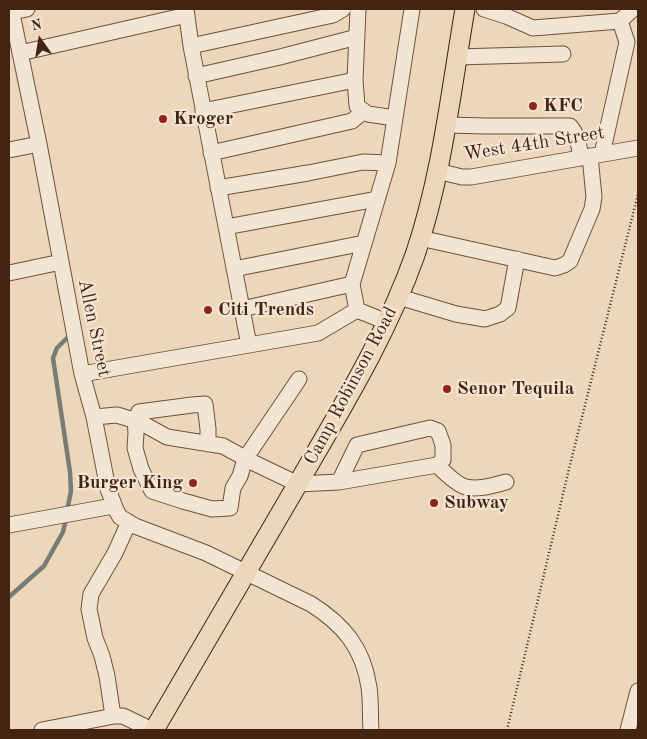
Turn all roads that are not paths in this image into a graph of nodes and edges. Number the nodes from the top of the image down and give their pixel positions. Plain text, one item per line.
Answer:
1 (27, 9) edge
2 (343, 9) edge
3 (358, 9) edge
4 (412, 9) edge
5 (464, 9) edge
6 (484, 9) edge
7 (633, 9) edge
8 (11, 10) edge
9 (187, 12) edge
10 (507, 12) edge
11 (620, 21) junction
12 (12, 36) edge
13 (356, 37) junction
14 (191, 46) junction
15 (20, 53) junction
16 (562, 54) dead end
17 (457, 57) junction
18 (196, 76) junction
19 (355, 80) junction
20 (203, 111) junction
21 (364, 111) junction
22 (395, 118) junction
23 (446, 125) junction
24 (39, 144) junction
25 (638, 148) edge
26 (9, 150) edge
27 (211, 153) junction
28 (591, 156) junction
29 (388, 163) junction
30 (436, 171) junction
31 (218, 188) junction
32 (377, 199) junction
33 (226, 227) junction
34 (420, 238) junction
35 (364, 243) junction
36 (517, 259) junction
37 (60, 262) junction
38 (234, 269) junction
39 (9, 273) edge
40 (352, 284) junction
41 (399, 297) junction
42 (242, 309) junction
43 (357, 310) junction
44 (387, 322) junction
45 (249, 345) junction
46 (82, 374) junction
47 (298, 379) dead end
48 (94, 417) junction
49 (135, 420) junction
50 (208, 444) junction
51 (245, 458) junction
52 (437, 465) junction
53 (339, 482) junction
54 (506, 482) dead end
55 (298, 484) junction
56 (114, 506) junction
57 (129, 522) junction
58 (9, 525) edge
59 (246, 573) junction
60 (638, 691) edge
61 (112, 716) junction
62 (80, 727) edge
63 (42, 730) edge
64 (153, 730) edge
65 (371, 730) edge
66 (628, 730) edge

1 - 8 street
2 - 14 street
3 - 13 street
4 - 22 street
5 - 17 main road, Camp Robinson Road
6 - 10 street
7 - 11 street
8 - 12 street, Allen Street
9 - 14 street
9 - 15 street
10 - 11 street
11 - 28 street
12 - 15 street, Allen Street
13 - 18 street
13 - 19 street
14 - 18 street
15 - 24 street, Allen Street
16 - 17 street
17 - 23 main road, Camp Robinson Road
18 - 20 street
19 - 20 street
19 - 21 street
20 - 27 street
21 - 22 street
21 - 27 street
22 - 29 street
23 - 28 street
23 - 30 main road, Camp Robinson Road
24 - 26 street
24 - 37 street, Allen Street
25 - 28 street, West 44th Street
27 - 31 street
28 - 30 street, West 44th Street
28 - 36 street
29 - 31 street
29 - 32 street
30 - 34 main road, Camp Robinson Road
31 - 33 street
32 - 33 street
32 - 35 street
33 - 38 street
34 - 36 street
34 - 41 main road, Camp Robinson Road
35 - 38 street
35 - 40 street
36 - 41 street
37 - 39 street
37 - 46 street, Allen Street
38 - 42 street
40 - 42 street
40 - 43 street
41 - 44 main road, Camp Robinson Road
42 - 45 street
43 - 44 street
43 - 45 street
44 - 55 main road, Camp Robinson Road
45 - 46 street
46 - 48 street, Allen Street
47 - 51 street
48 - 49 street
48 - 56 street, Allen Street
49 - 50 street
49 - 50 street
49 - 51 street
50 - 51 street
51 - 55 street
52 - 53 street
52 - 53 street
52 - 54 street
53 - 55 street
55 - 59 main road, Camp Robinson Road
56 - 57 street, Allen Street
56 - 58 street
57 - 59 street, Allen Street
57 - 61 street
59 - 64 main road, Camp Robinson Road
59 - 65 street, Allen Street
60 - 66 street
61 - 62 street
61 - 64 street
62 - 63 street

